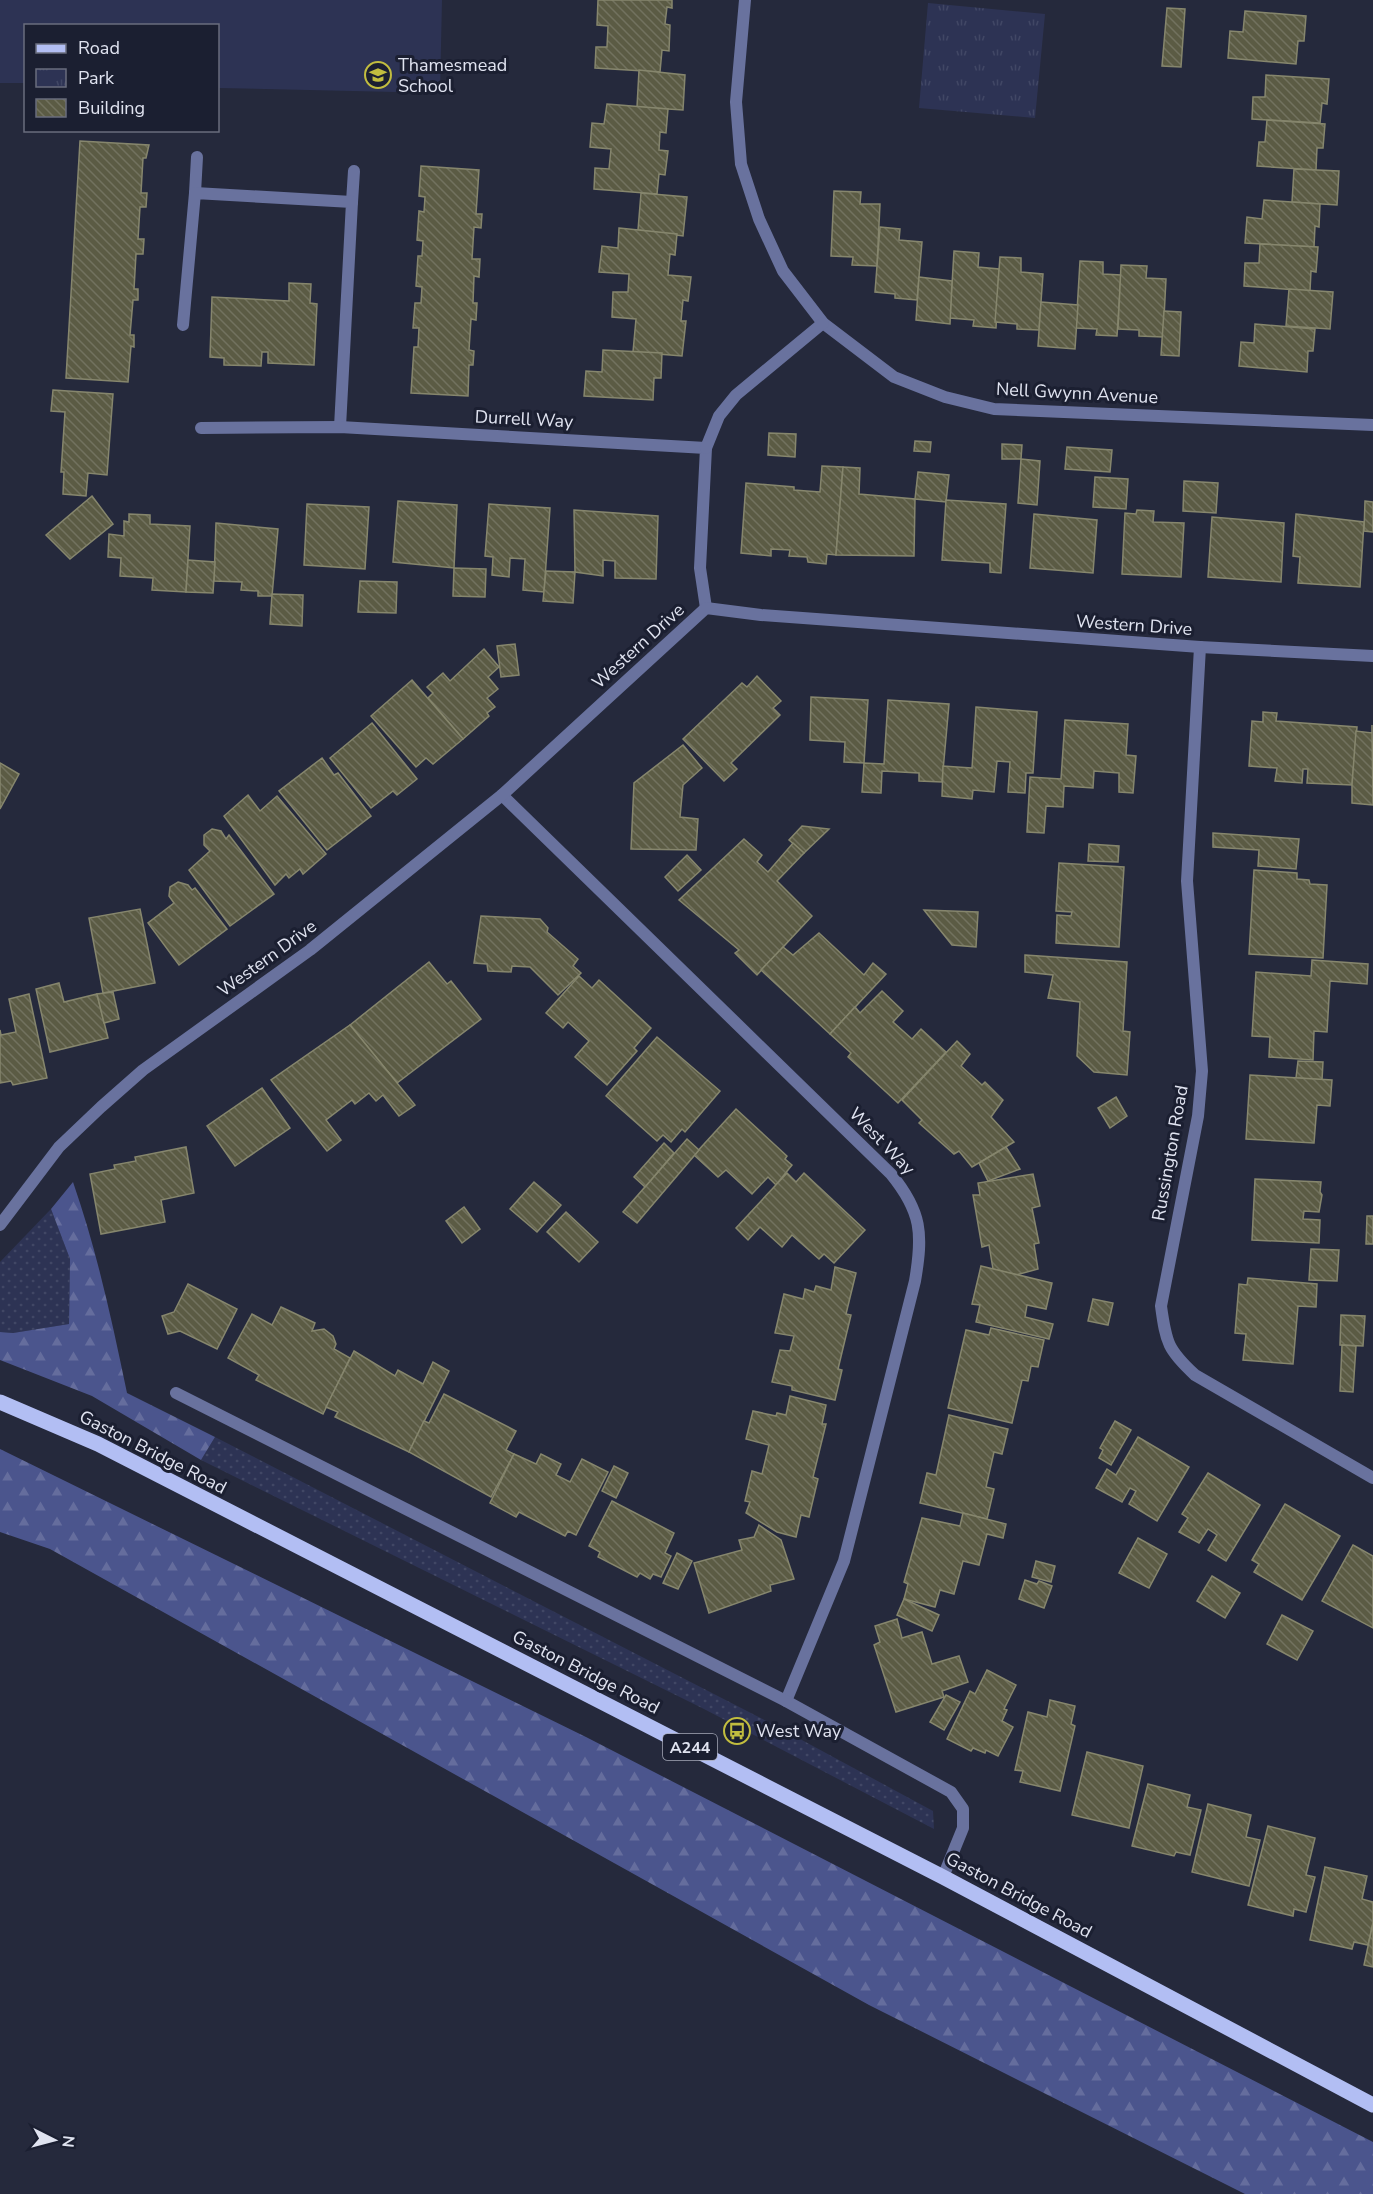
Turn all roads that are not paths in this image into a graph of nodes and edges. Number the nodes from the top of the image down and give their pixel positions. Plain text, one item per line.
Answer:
1 (745, 0) edge
2 (197, 157) dead end
3 (354, 171) dead end
4 (195, 193) junction
5 (352, 202) junction
6 (823, 323) junction
7 (183, 325) dead end
8 (1373, 425) edge
9 (340, 427) junction
10 (201, 428) dead end
11 (706, 448) junction
12 (706, 609) junction
13 (1200, 647) junction
14 (1373, 656) edge
15 (502, 795) junction
16 (0, 1225) edge
17 (176, 1393) dead end
18 (0, 1402) edge
19 (1373, 1478) edge
20 (786, 1701) junction
21 (943, 1877) junction
22 (1373, 2105) edge

1 - 6 street, Nell Gwynn Avenue
2 - 4 street
3 - 5 street
4 - 5 street
4 - 7 street
5 - 9 street
6 - 8 street, Nell Gwynn Avenue
6 - 11 street
9 - 10 street, Durrell Way
9 - 11 street, Durrell Way
11 - 12 street
12 - 13 street, Western Drive
12 - 15 street, Western Drive
13 - 14 street, Western Drive
13 - 19 street, Russington Road
15 - 16 street, Western Drive
15 - 20 street, West Way
17 - 20 street
18 - 21 main road, Gaston Bridge Road / A244
20 - 21 street
21 - 22 main road, Gaston Bridge Road / A244

